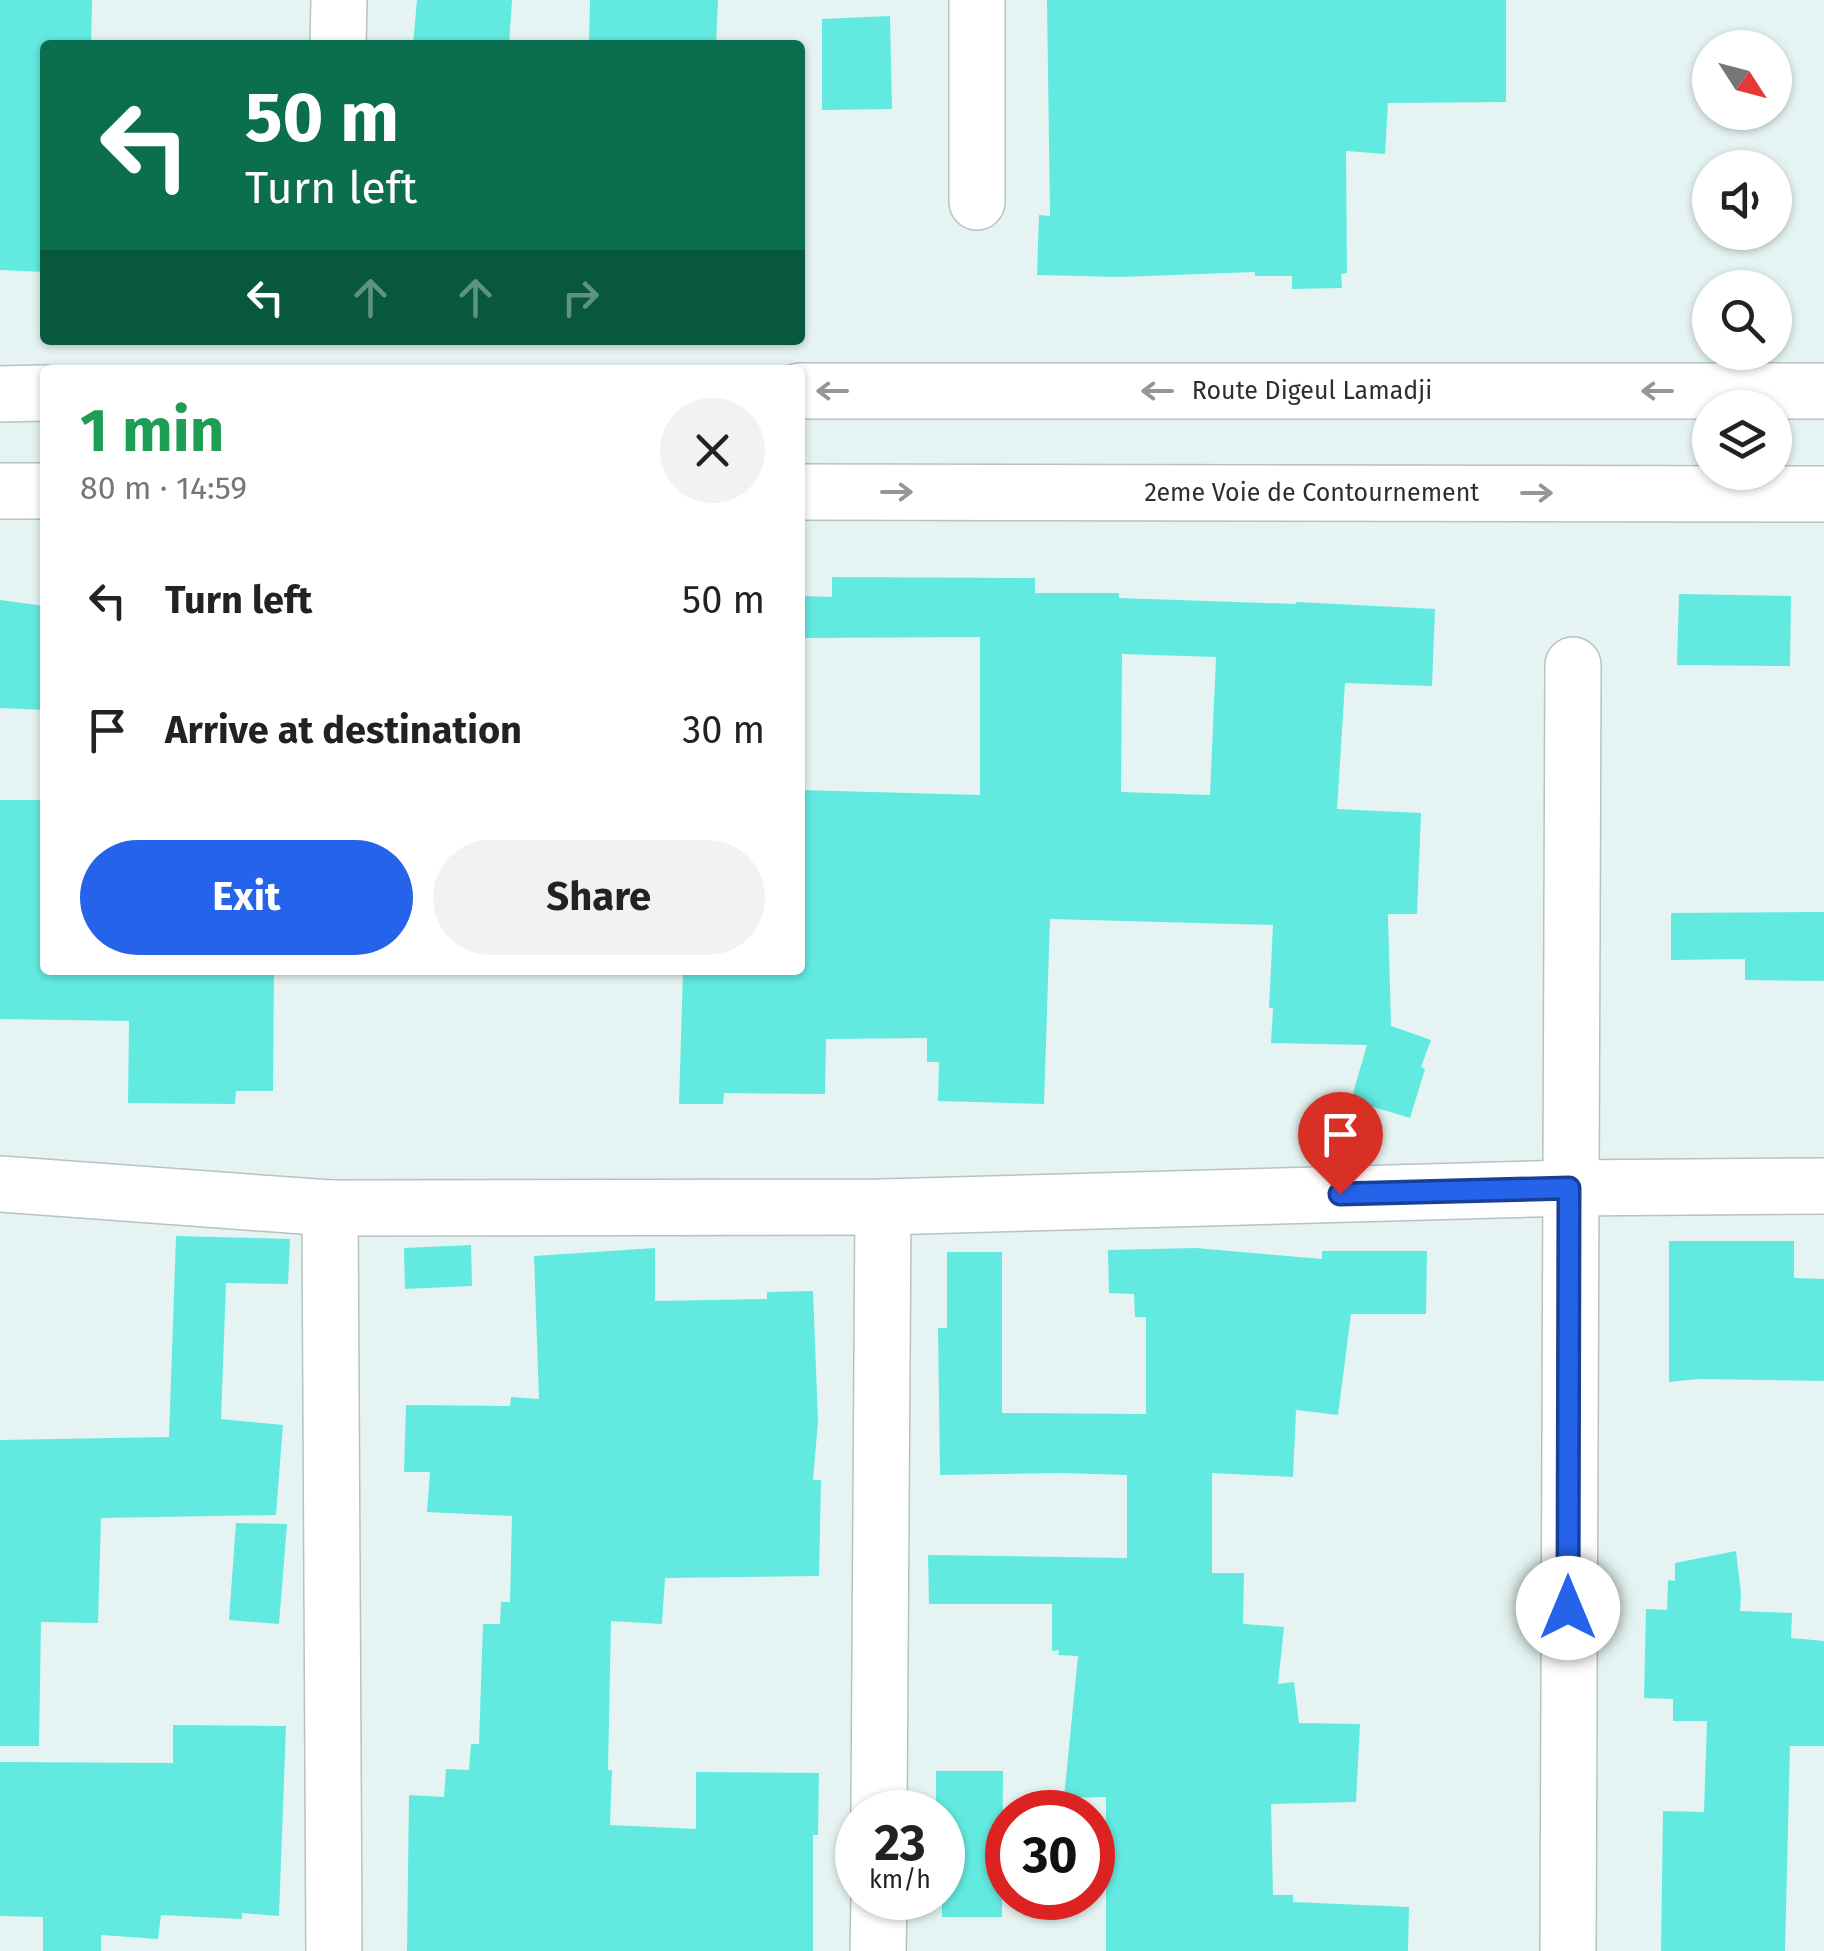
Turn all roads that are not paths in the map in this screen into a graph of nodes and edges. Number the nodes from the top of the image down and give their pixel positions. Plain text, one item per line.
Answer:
1 (338, 0) edge
2 (977, 0) edge
3 (338, 40) edge
4 (977, 202) dead end
5 (805, 391) edge
6 (1824, 391) edge
7 (40, 393) edge
8 (0, 394) edge
9 (0, 491) edge
10 (40, 491) edge
11 (805, 492) edge
12 (1824, 494) edge
13 (1572, 665) dead end
14 (0, 1184) edge
15 (1824, 1186) edge
16 (1569, 1188) junction
17 (883, 1207) junction
18 (330, 1208) junction
19 (879, 1790) edge
20 (879, 1920) edge
21 (334, 1951) edge
22 (878, 1951) edge
23 (1568, 1951) edge

1 - 3 street
2 - 4 street
6 -> 5 street, Route Digeul Lamadji
7 - 8 street
9 - 10 street
11 -> 12 street, 2eme Voie de Contournement
13 - 16 street
14 - 18 street
15 - 16 street
16 - 17 street
16 - 23 street
17 - 18 street
17 - 19 street
18 - 21 street
20 - 22 street

